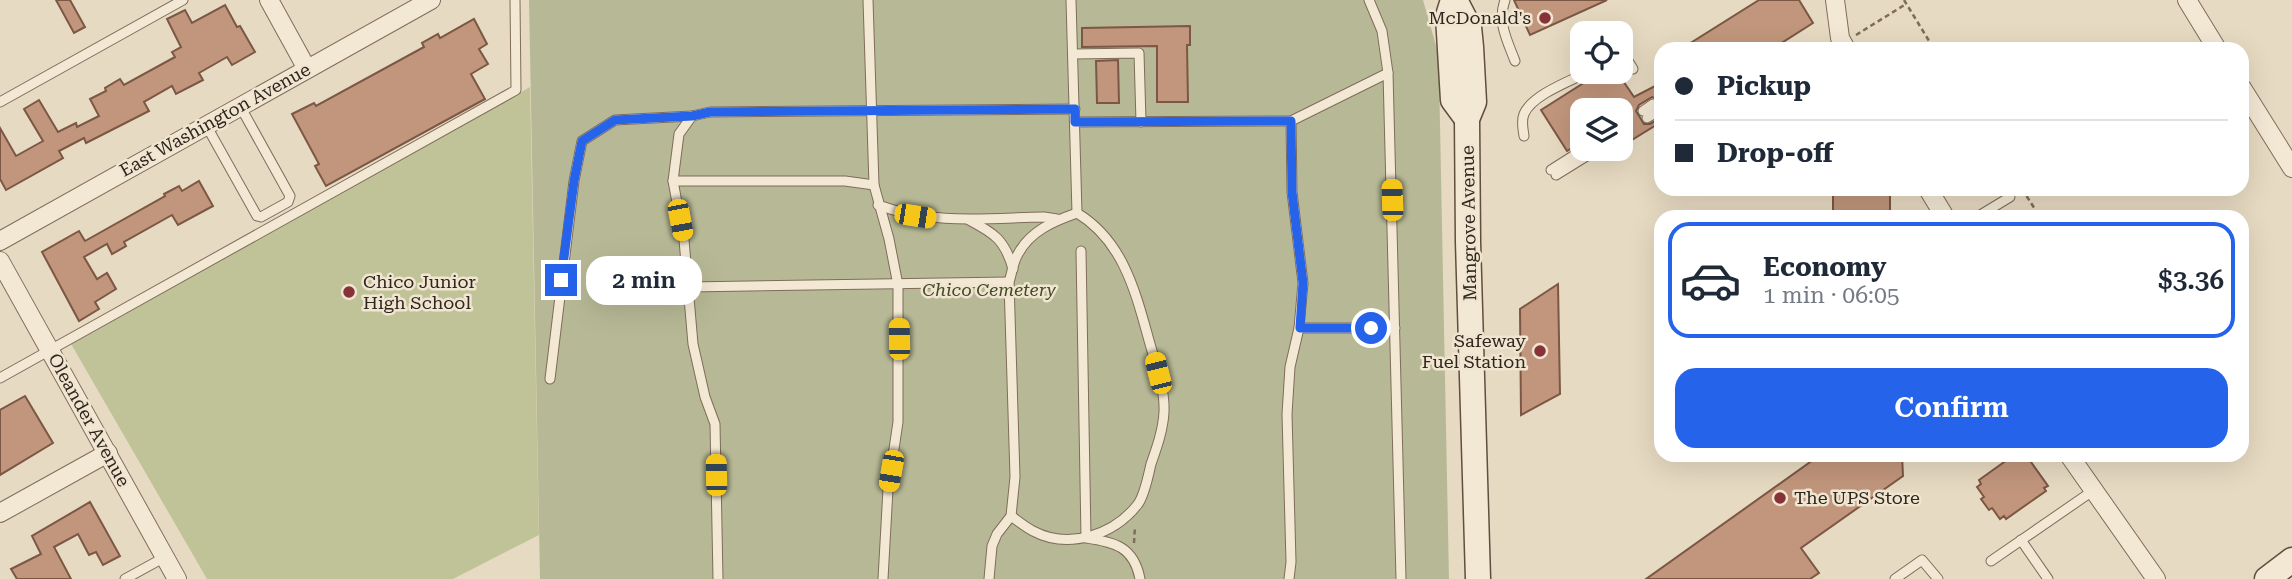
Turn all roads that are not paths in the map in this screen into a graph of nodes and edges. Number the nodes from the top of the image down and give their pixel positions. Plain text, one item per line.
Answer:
1 (183, 0) edge
2 (269, 0) edge
3 (431, 0) edge
4 (515, 0) edge
5 (868, 0) edge
6 (1071, 0) edge
7 (1368, 0) edge
8 (1454, 0) edge
9 (1505, 0) edge
10 (1835, 0) edge
11 (2190, 1) edge
12 (1848, 42) edge
13 (2213, 42) edge
14 (1073, 54) junction
15 (1514, 61) dead end
16 (307, 69) junction
17 (1388, 73) junction
18 (1570, 82) edge
19 (2249, 99) edge
20 (0, 102) edge
21 (240, 106) junction
22 (1075, 109) junction
23 (1654, 109) edge
24 (872, 111) junction
25 (1645, 115) dead end
26 (692, 116) junction
27 (1291, 121) junction
28 (1075, 122) junction
29 (1141, 122) junction
30 (206, 125) junction
31 (1524, 136) dead end
32 (1570, 160) edge
33 (1576, 161) edge
34 (2292, 168) edge
35 (673, 181) junction
36 (874, 185) junction
37 (2010, 197) dead end
38 (878, 205) junction
39 (1989, 210) edge
40 (1077, 213) junction
41 (967, 219) junction
42 (1059, 220) junction
43 (0, 241) edge
44 (1081, 251) dead end
45 (0, 261) edge
46 (1013, 269) junction
47 (1009, 282) junction
48 (898, 285) junction
49 (689, 287) junction
50 (1300, 328) junction
51 (1395, 328) junction
52 (50, 351) junction
53 (0, 378) edge
54 (550, 379) dead end
55 (108, 453) junction
56 (2074, 462) edge
57 (2094, 490) junction
58 (0, 513) edge
59 (1011, 516) junction
60 (1086, 538) junction
61 (2021, 540) junction
62 (165, 557) junction
63 (2292, 560) edge
64 (1991, 561) dead end
65 (1139, 574) edge
66 (125, 579) edge
67 (177, 579) edge
68 (718, 579) edge
69 (883, 579) edge
70 (989, 579) edge
71 (1289, 579) edge
72 (1401, 579) edge
73 (1478, 579) edge
74 (1895, 579) edge
75 (1938, 579) edge
76 (2048, 579) edge
77 (2156, 579) edge
78 (2267, 579) edge

1 - 20 lane
2 - 16 street
3 - 16 street, East Washington Avenue
4 - 52 lane
5 - 24 lane
6 - 14 lane
7 - 17 lane
8 - 73 street, Mangrove Avenue
9 - 15 lane
10 - 12 street
11 - 13 street
14 - 22 lane
14 - 29 lane
16 - 21 street, East Washington Avenue
17 - 27 lane
17 - 51 lane
18 - 31 lane
19 - 34 street
21 - 30 street, East Washington Avenue
21 - 30 lane
22 - 24 lane
22 - 28 lane
23 - 25 lane
24 - 26 lane
24 - 36 lane
26 - 35 lane
26 - 54 lane
27 - 29 lane
27 - 50 lane
28 - 29 lane
28 - 40 lane
30 - 43 street, East Washington Avenue
32 - 33 lane
35 - 36 lane
35 - 49 lane
36 - 38 lane
37 - 39 lane
38 - 41 lane
38 - 48 lane
40 - 42 lane
40 - 60 lane
41 - 42 lane
41 - 46 lane
42 - 46 lane
44 - 60 lane
45 - 52 street, Oleander Avenue
46 - 47 lane
47 - 48 lane
47 - 59 lane
48 - 49 lane
48 - 69 lane
49 - 68 lane
50 - 51 lane
50 - 71 lane
51 - 72 lane
52 - 53 lane
52 - 55 street, Oleander Avenue
55 - 58 street
55 - 62 street, Oleander Avenue
56 - 57 street
57 - 61 lane
57 - 77 street
59 - 60 lane
59 - 70 lane
60 - 65 lane
61 - 64 lane
61 - 76 lane
62 - 66 lane
62 - 67 street, Oleander Avenue
63 - 78 street
74 - 75 lane

